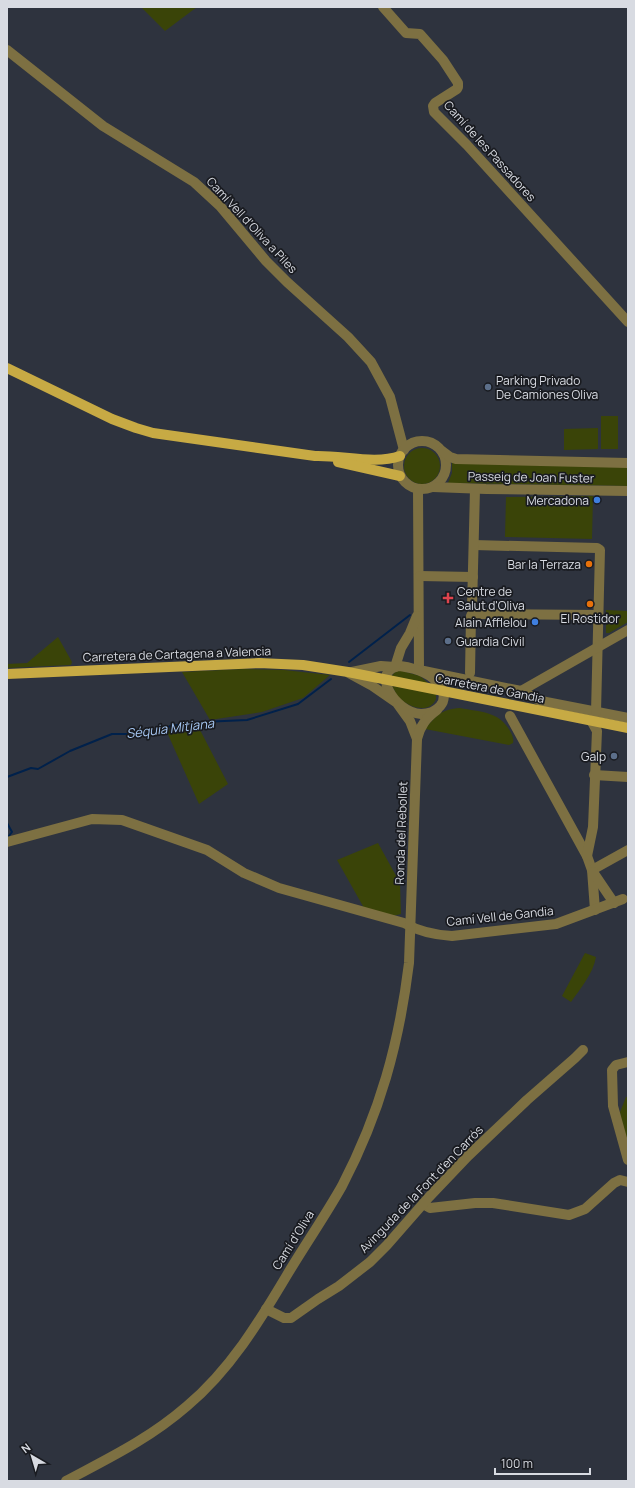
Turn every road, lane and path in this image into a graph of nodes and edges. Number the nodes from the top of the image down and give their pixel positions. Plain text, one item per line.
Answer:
1 (383, 7) edge
2 (7, 50) edge
3 (628, 322) edge
4 (7, 368) edge
5 (442, 451) junction
6 (402, 453) junction
7 (315, 456) junction
8 (628, 463) edge
9 (400, 476) junction
10 (433, 487) junction
11 (418, 489) junction
12 (475, 489) junction
13 (628, 491) edge
14 (474, 544) junction
15 (420, 576) junction
16 (473, 577) junction
17 (419, 608) junction
18 (473, 612) junction
19 (598, 615) junction
20 (628, 630) edge
21 (401, 648) junction
22 (597, 648) junction
23 (381, 666) junction
24 (395, 667) junction
25 (419, 670) junction
26 (348, 672) junction
27 (470, 673) dead end
28 (7, 674) edge
29 (386, 680) junction
30 (443, 691) junction
31 (521, 691) junction
32 (397, 704) junction
33 (437, 710) junction
34 (596, 712) junction
35 (510, 716) dead end
36 (628, 718) edge
37 (592, 722) junction
38 (628, 728) edge
39 (417, 739) junction
40 (594, 775) junction
41 (628, 777) edge
42 (7, 842) edge
43 (628, 850) edge
44 (587, 856) junction
45 (592, 870) junction
46 (623, 899) edge
47 (595, 910) junction
48 (411, 927) junction
49 (583, 1050) dead end
50 (628, 1062) edge
51 (628, 1160) edge
52 (628, 1182) edge
53 (423, 1204) junction
54 (266, 1309) junction
55 (66, 1481) edge

1 - 3 street, Camí de les Passadores
2 - 6 street, Camí Vell d'Oliva a Piles
4 - 7 main road
5 - 6 street
5 - 8 street, Passeig de Joan Fuster
5 - 10 street
6 - 7 main road
6 - 9 street
7 - 9 main road
9 - 11 street
10 - 11 street
10 - 12 street, Passeig de Joan Fuster
11 - 15 street
12 - 13 street, Passeig de Joan Fuster
12 - 14 street
14 - 16 street
14 - 19 street
15 - 16 street
15 - 17 street
16 - 18 street
17 - 21 street
17 - 25 street
18 - 19 street
18 - 27 street
19 - 22 street
20 - 22 street
21 - 23 street
21 - 24 street
22 - 31 street
22 - 34 street
23 - 24 street, Carretera de Gandia
23 - 26 street
24 - 25 street, Carretera de Gandia
24 - 29 street
25 - 30 street
25 - 31 street, Carretera de Gandia
26 - 28 main road, Carretera de Cartagena a Valencia
26 - 29 main road, Carretera de Gandia
26 - 32 street
29 - 30 main road, Carretera de Gandia
29 - 32 street
30 - 33 street
30 - 37 main road, Carretera de Gandia
31 - 34 street, Carretera de Gandia
32 - 33 street
32 - 39 street, Ronda del Rebollet
33 - 39 street, Ronda del Rebollet
34 - 36 street, Carretera de Gandia
35 - 44 street
37 - 38 main road, Carretera de Gandia
37 - 40 street
39 - 48 street, Ronda del Rebollet
40 - 41 street
40 - 44 street
42 - 48 street, Camí Vell de Gandia
43 - 45 street
44 - 45 street
45 - 46 street
45 - 47 street
46 - 47 street, Camí Vell de Gandia
47 - 48 street, Camí Vell de Gandia
48 - 54 street, Camí d’Oliva
49 - 53 street, Avinguda de la Font d'en Carrós
50 - 51 street
52 - 53 street
53 - 54 street, Avinguda de la Font d'en Carrós
54 - 55 street, Camí d’Oliva

